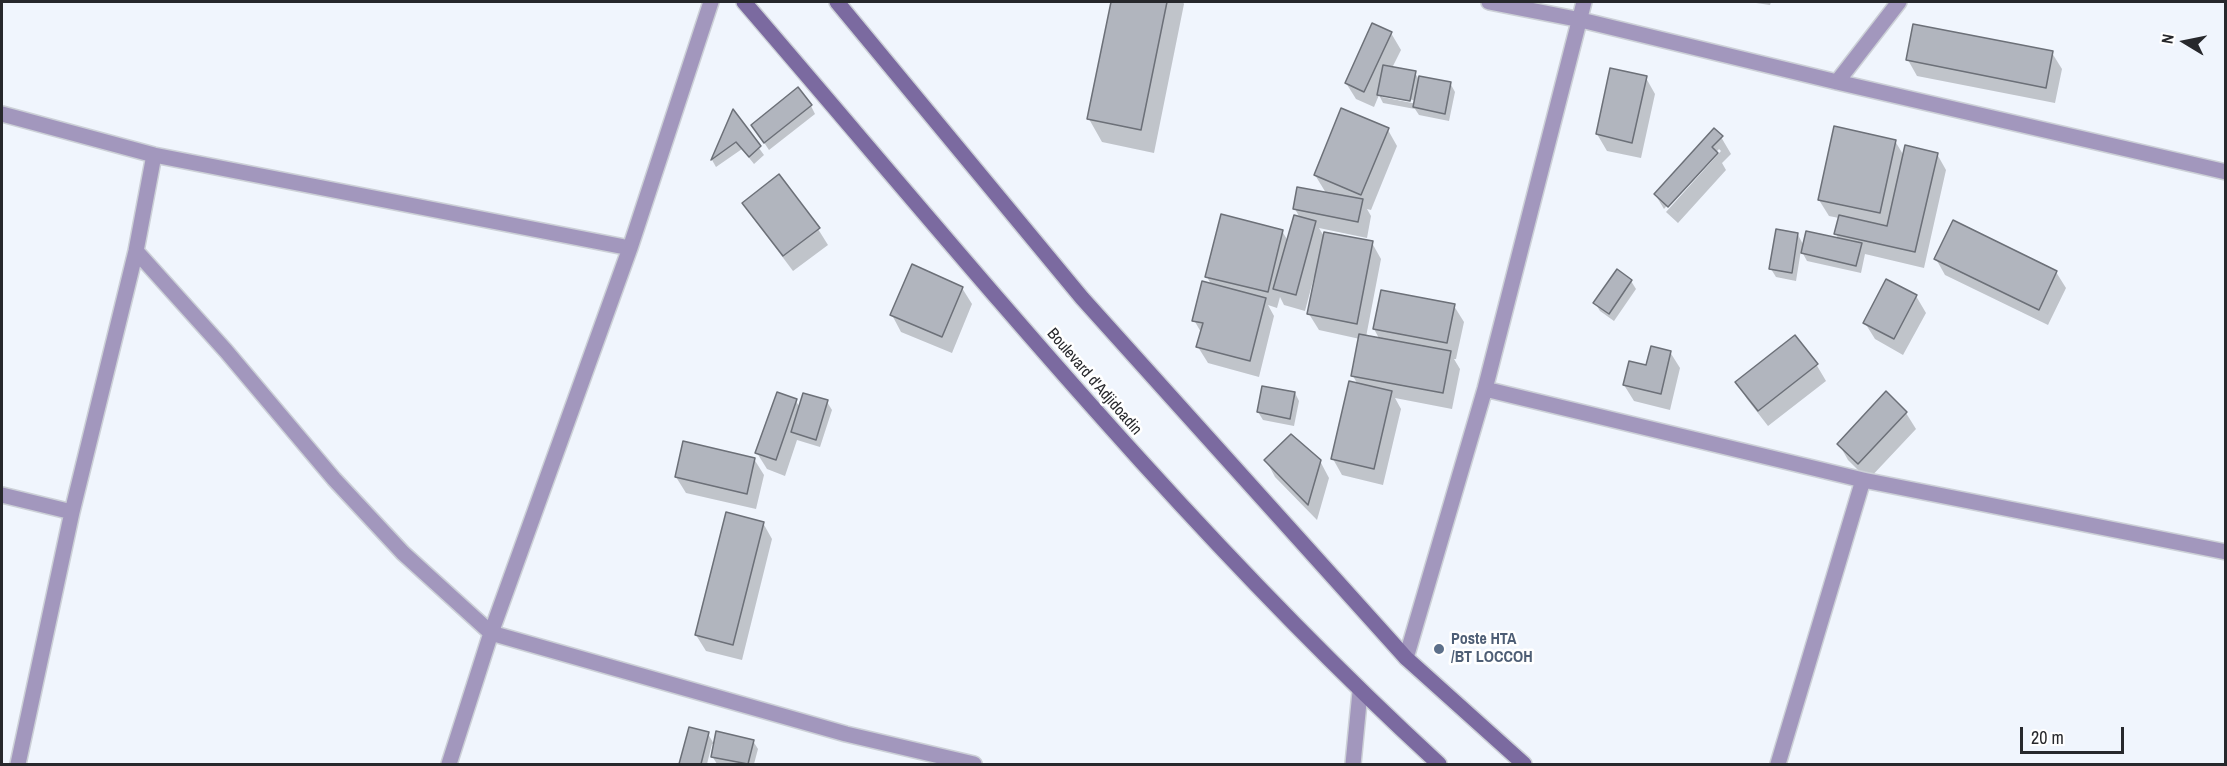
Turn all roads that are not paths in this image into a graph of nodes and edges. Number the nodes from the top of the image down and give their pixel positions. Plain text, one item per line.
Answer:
1 (711, 2) edge
2 (744, 2) edge
3 (837, 2) edge
4 (1489, 2) edge
5 (1584, 2) edge
6 (1899, 2) edge
7 (1581, 20) junction
8 (1837, 82) junction
9 (2, 114) edge
10 (154, 154) junction
11 (2226, 172) edge
12 (630, 248) junction
13 (135, 251) junction
14 (1485, 388) junction
15 (1863, 480) junction
16 (2, 495) edge
17 (72, 512) junction
18 (2226, 552) edge
19 (491, 633) junction
20 (1406, 658) junction
21 (1360, 692) junction
22 (18, 765) edge
23 (449, 765) edge
24 (974, 765) edge
25 (1353, 765) edge
26 (1438, 765) edge
27 (1524, 765) edge
28 (1778, 765) edge

1 - 12 street
2 - 21 main road, Boulevard d'Adjidoadin
3 - 20 main road
4 - 7 street
5 - 7 street
6 - 8 street
7 - 8 street
7 - 14 street
8 - 11 street
9 - 10 street
10 - 12 street
10 - 13 street
12 - 19 street
13 - 17 street
13 - 19 street
14 - 15 street
14 - 20 street
15 - 18 street
15 - 28 street
16 - 17 street
17 - 22 street
19 - 23 street
19 - 24 street
20 - 27 main road
21 - 25 street
21 - 26 main road, Boulevard d'Adjidoadin

